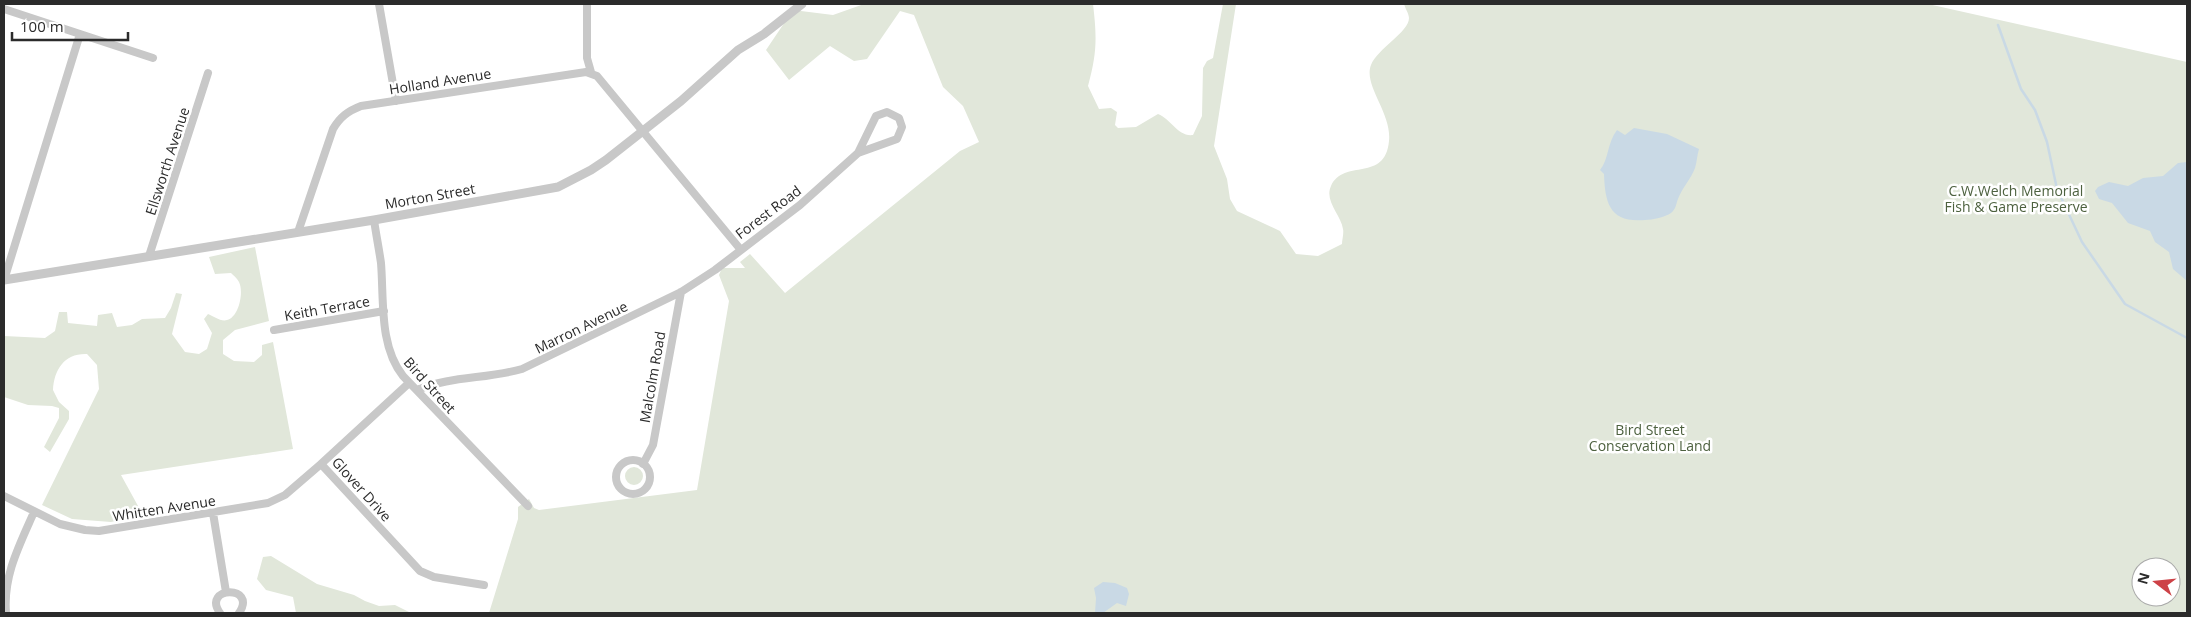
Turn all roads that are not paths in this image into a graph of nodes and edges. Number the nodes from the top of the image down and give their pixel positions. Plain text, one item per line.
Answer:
1 (379, 4) edge
2 (587, 4) edge
3 (802, 4) edge
4 (4, 9) edge
5 (80, 34) junction
6 (153, 58) dead end
7 (591, 72) junction
8 (208, 73) dead end
9 (396, 101) junction
10 (642, 131) junction
11 (858, 153) junction
12 (374, 220) junction
13 (298, 232) junction
14 (741, 250) junction
15 (149, 256) junction
16 (4, 280) edge
17 (681, 292) junction
18 (384, 311) junction
19 (274, 330) dead end
20 (409, 383) junction
21 (416, 390) junction
22 (321, 464) junction
23 (643, 464) junction
24 (4, 496) edge
25 (528, 506) dead end
26 (34, 512) junction
27 (213, 513) junction
28 (484, 585) dead end
29 (226, 592) junction
30 (6, 613) edge
31 (220, 613) edge
32 (239, 613) edge

1 - 9 street
2 - 7 street
3 - 10 street, Morton Street
4 - 5 street
5 - 6 street
5 - 16 street
7 - 9 street, Holland Avenue
7 - 10 street
8 - 15 street, Ellsworth Avenue
9 - 13 street, Holland Avenue
10 - 12 street, Morton Street
10 - 14 street, Forest Road
11 - 11 street, Forest Road
11 - 14 street, Forest Road
12 - 13 street, Morton Street
12 - 18 street, Bird Street
13 - 15 street, Morton Street
14 - 17 street, Marron Avenue
15 - 16 street, Morton Street
17 - 21 street, Marron Avenue
17 - 23 street, Malcolm Road
18 - 19 street, Keith Terrace
18 - 20 street, Bird Street
20 - 21 street, Bird Street
20 - 22 street, Glover Drive
21 - 25 street, Bird Street
22 - 27 street, Whitten Avenue
22 - 28 street, Glover Drive
23 - 23 street
24 - 26 street, Whitten Avenue
26 - 27 street, Whitten Avenue
26 - 30 street
27 - 29 street
29 - 31 street
29 - 32 street

